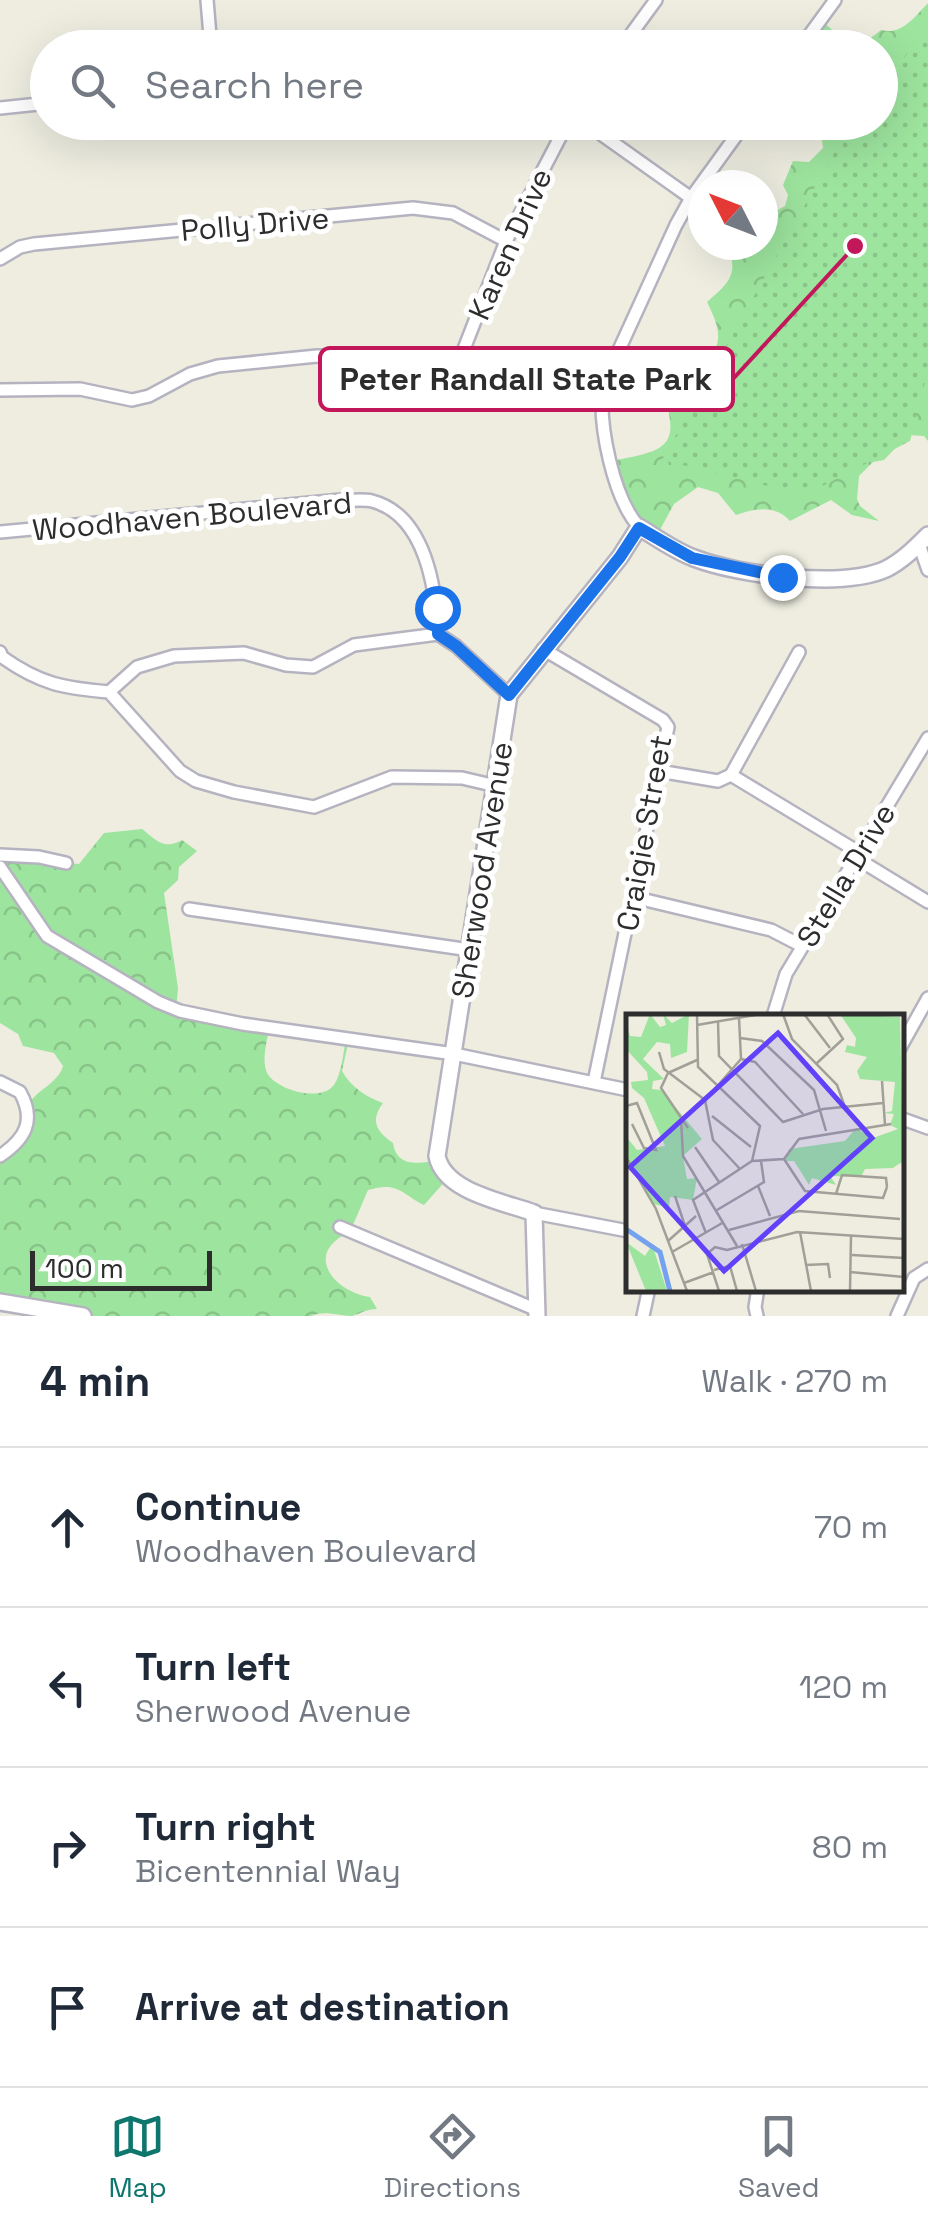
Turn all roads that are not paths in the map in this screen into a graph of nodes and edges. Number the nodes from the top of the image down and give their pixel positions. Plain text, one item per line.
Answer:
1 (207, 0) edge
2 (835, 0) edge
3 (654, 1) edge
4 (210, 30) edge
5 (634, 30) edge
6 (813, 30) edge
7 (30, 104) edge
8 (0, 108) edge
9 (559, 140) edge
10 (609, 140) edge
11 (733, 140) edge
12 (711, 170) edge
13 (688, 196) edge
14 (688, 204) edge
15 (506, 240) junction
16 (0, 260) edge
17 (0, 390) edge
18 (639, 528) junction
19 (0, 532) edge
20 (924, 539) edge
21 (928, 570) edge
22 (438, 634) junction
23 (544, 649) junction
24 (799, 652) dead end
25 (0, 656) edge
26 (110, 692) junction
27 (509, 695) junction
28 (928, 738) edge
29 (658, 771) junction
30 (732, 775) junction
31 (496, 786) junction
32 (0, 855) edge
33 (858, 856) junction
34 (66, 863) dead end
35 (0, 867) edge
36 (633, 897) junction
37 (928, 902) edge
38 (189, 909) dead end
39 (802, 946) junction
40 (470, 950) junction
41 (928, 998) edge
42 (773, 1014) edge
43 (903, 1043) edge
44 (454, 1054) junction
45 (0, 1082) edge
46 (594, 1082) junction
47 (626, 1090) edge
48 (903, 1119) edge
49 (928, 1128) edge
50 (0, 1156) edge
51 (534, 1213) junction
52 (340, 1226) dead end
53 (626, 1231) edge
54 (925, 1270) edge
55 (648, 1291) edge
56 (757, 1291) edge
57 (0, 1302) edge
58 (537, 1313) edge
59 (83, 1316) edge
60 (643, 1316) edge
61 (757, 1316) edge
62 (896, 1316) edge

1 - 4 street
2 - 6 street
3 - 5 street
7 - 8 street
9 - 15 street, Karen Drive
10 - 13 street
11 - 12 street
14 - 18 street
15 - 16 street, Polly Drive
15 - 17 street, Karen Drive
18 - 20 street
18 - 23 street, Sherwood Avenue
19 - 22 street, Woodhaven Boulevard
20 - 21 street
22 - 26 street
22 - 27 street
23 - 27 street, Sherwood Avenue
23 - 29 street, Craigie Street
24 - 30 street
25 - 26 street
26 - 31 street
27 - 31 street, Sherwood Avenue
28 - 33 street, Stella Drive
29 - 30 street
29 - 36 street, Craigie Street
30 - 33 street
31 - 40 street, Sherwood Avenue
32 - 34 street
33 - 37 street
33 - 39 street, Stella Drive
35 - 44 street
36 - 39 street
36 - 46 street, Craigie Street
38 - 40 street
39 - 42 street, Stella Drive
40 - 44 street, Sherwood Avenue
41 - 43 street
44 - 46 street
44 - 51 street, Sherwood Avenue
45 - 50 street
46 - 47 street
48 - 49 street
51 - 53 street
51 - 58 street
52 - 58 street
54 - 62 street
55 - 60 street
56 - 61 street
57 - 59 street

